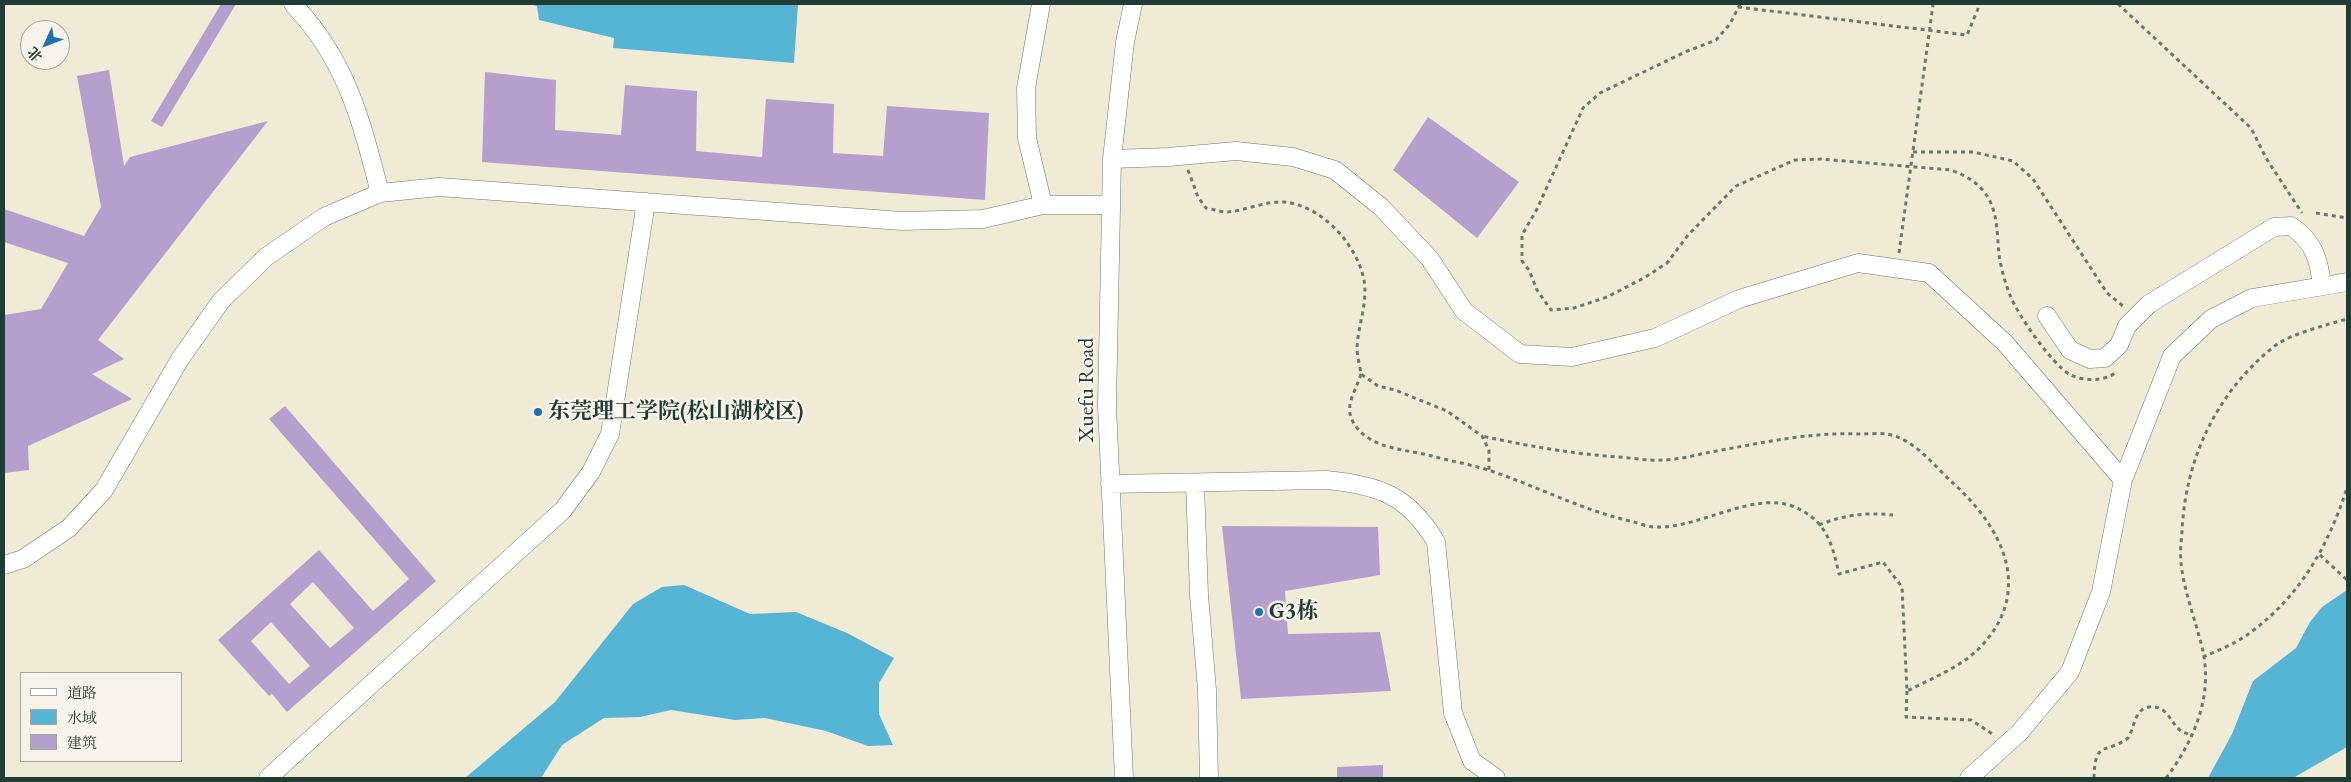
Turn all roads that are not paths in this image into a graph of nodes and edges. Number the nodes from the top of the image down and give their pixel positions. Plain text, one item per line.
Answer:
1 (293, 4) edge
2 (1041, 4) edge
3 (1133, 4) edge
4 (1112, 159) junction
5 (380, 193) junction
6 (646, 202) junction
7 (1043, 205) junction
8 (1112, 205) junction
9 (2347, 282) edge
10 (2322, 286) junction
11 (2047, 316) dead end
12 (2123, 480) junction
13 (1110, 484) junction
14 (1195, 484) junction
15 (4, 565) edge
16 (268, 778) edge
17 (1124, 778) edge
18 (1209, 778) edge
19 (1496, 778) edge
20 (1969, 778) edge

1 - 5 street
2 - 7 street
3 - 4 street, Xuefu Road
4 - 8 street, Xuefu Road
4 - 12 street
5 - 6 street
5 - 15 street
6 - 7 street
6 - 16 street
7 - 8 street
8 - 13 street, Xuefu Road
9 - 10 street
10 - 11 street
10 - 12 street
12 - 20 street
13 - 14 street
13 - 17 street, Xuefu Road
14 - 18 street
14 - 19 street

